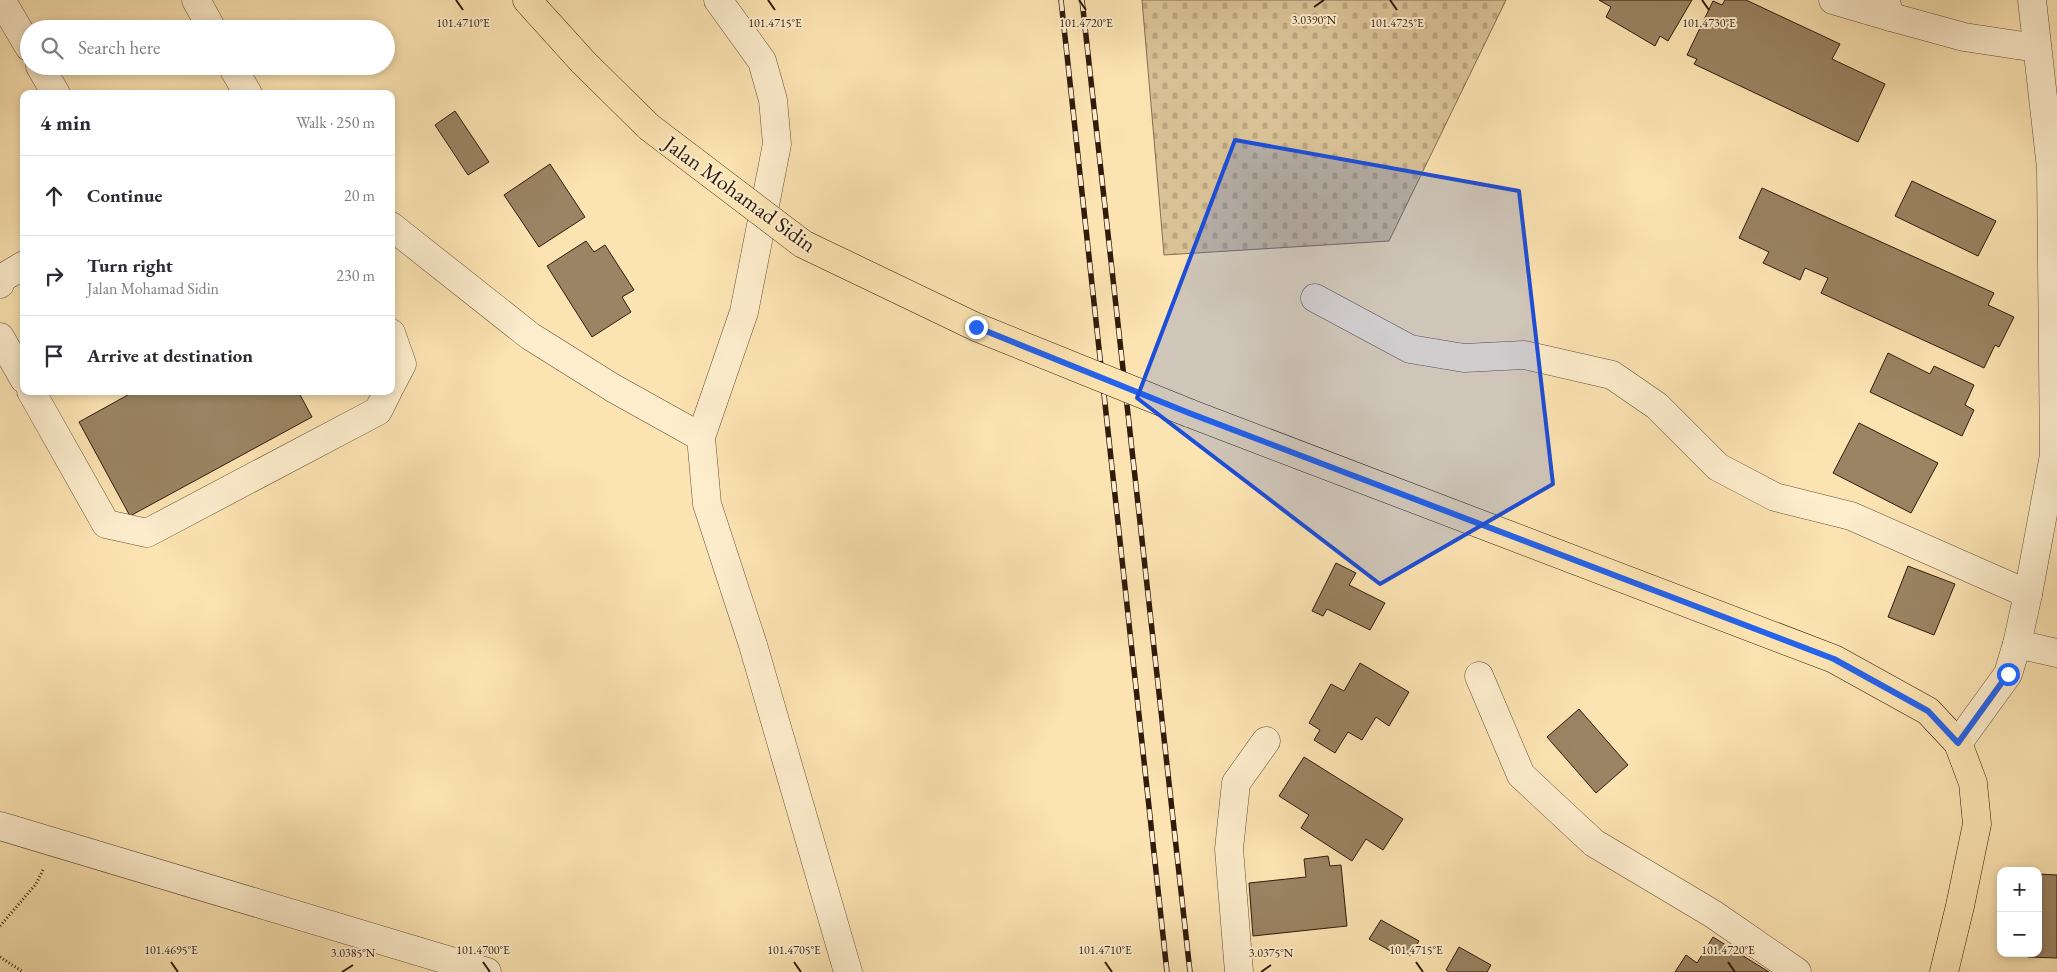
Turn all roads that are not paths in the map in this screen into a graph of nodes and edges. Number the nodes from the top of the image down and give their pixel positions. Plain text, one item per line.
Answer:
1 (196, 0) edge
2 (527, 0) edge
3 (718, 0) edge
4 (1832, 0) edge
5 (2032, 0) edge
6 (6, 8) dead end
7 (1888, 8) edge
8 (207, 20) edge
9 (20, 32) edge
10 (2037, 48) junction
11 (45, 75) edge
12 (237, 75) edge
13 (54, 90) edge
14 (246, 90) edge
15 (395, 229) edge
16 (1315, 298) dead end
17 (0, 338) edge
18 (395, 344) edge
19 (20, 372) edge
20 (395, 377) edge
21 (33, 395) edge
22 (386, 395) edge
23 (701, 437) junction
24 (2028, 594) junction
25 (2017, 644) junction
26 (2057, 653) edge
27 (1479, 676) dead end
28 (1266, 741) dead end
29 (1958, 743) junction
30 (0, 826) edge
31 (487, 972) edge
32 (848, 972) edge
33 (1239, 972) edge
34 (1797, 972) edge
35 (1944, 972) edge

1 - 8 street
2 - 29 main road, Jalan Mohamad Sidin, bridge
3 - 23 street
4 - 7 street
5 - 10 street
6 - 9 street
7 - 10 street
10 - 24 street
11 - 13 street
12 - 14 street
15 - 23 street
16 - 24 street
17 - 19 street
18 - 20 street
21 - 22 street
23 - 32 street
24 - 25 street
25 - 26 street
25 - 29 street
27 - 34 street
28 - 33 street
29 - 35 main road, Jalan Mohamad Sidin
30 - 31 street

